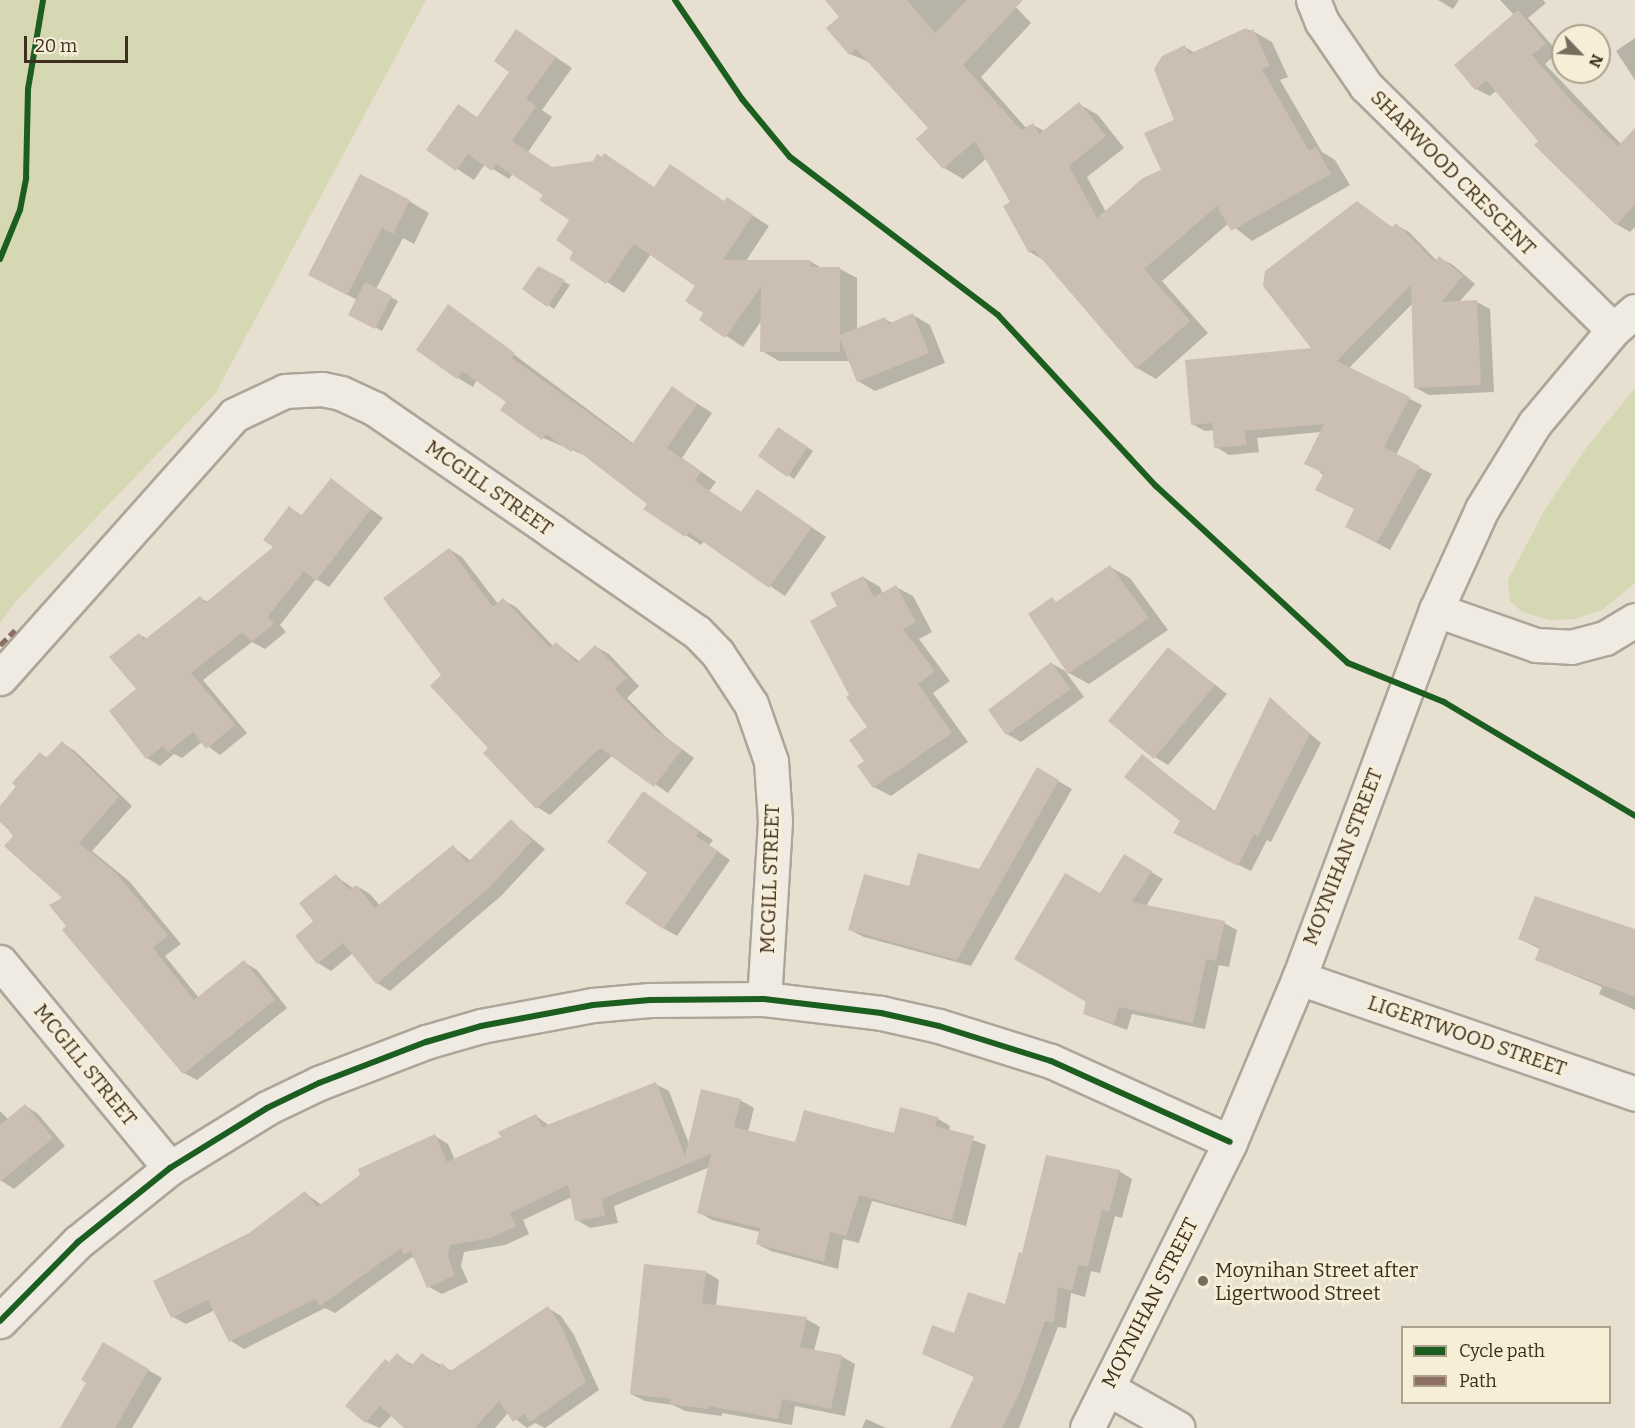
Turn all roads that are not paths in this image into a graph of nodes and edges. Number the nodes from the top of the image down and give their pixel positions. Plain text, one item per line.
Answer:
1 (1313, 0) edge
2 (1624, 321) edge
3 (1436, 610) junction
4 (1635, 620) edge
5 (0, 678) edge
6 (0, 962) edge
7 (1299, 978) junction
8 (764, 999) junction
9 (1635, 1094) edge
10 (1230, 1142) junction
11 (170, 1168) junction
12 (0, 1321) edge
13 (1107, 1388) junction
14 (1087, 1428) edge
15 (1178, 1428) edge

1 - 2 street, SHARWOOD CRESCENT
2 - 3 street, MOYNIHAN STREET
3 - 4 street
3 - 7 street, MOYNIHAN STREET
5 - 8 street, MCGILL STREET
6 - 11 street, MCGILL STREET
7 - 9 street, LIGERTWOOD STREET
7 - 10 street, MOYNIHAN STREET
8 - 10 street
8 - 11 street
10 - 13 street, MOYNIHAN STREET
11 - 12 street
13 - 14 street, MOYNIHAN STREET
13 - 15 street

